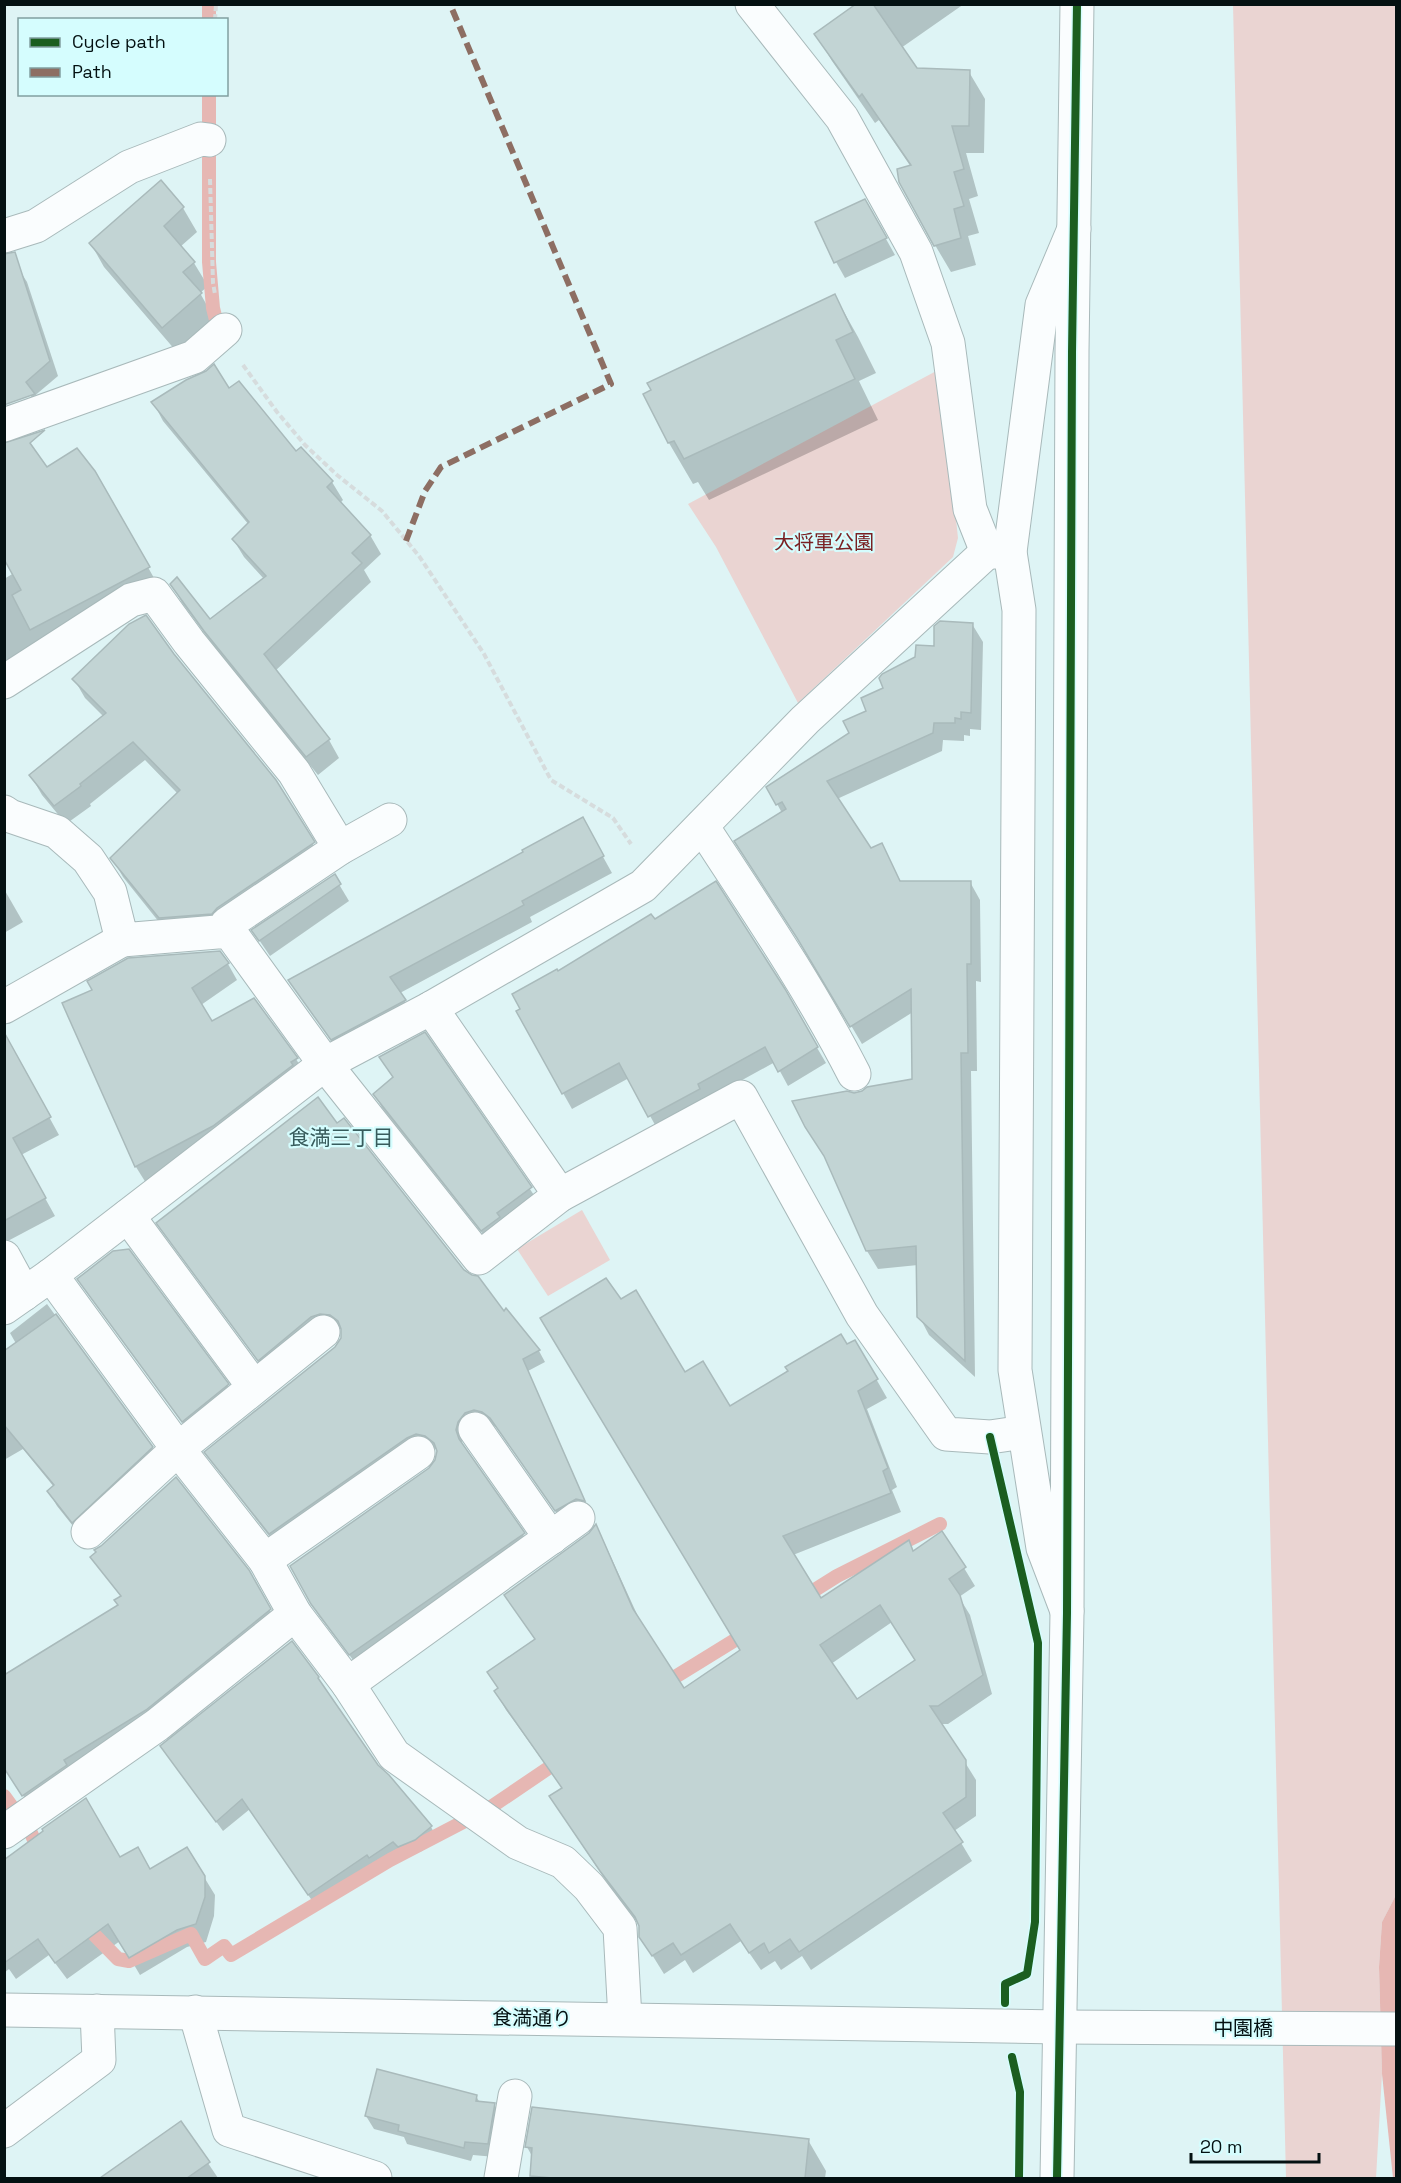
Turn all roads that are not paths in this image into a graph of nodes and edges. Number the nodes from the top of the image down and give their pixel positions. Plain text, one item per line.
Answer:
1 (752, 4) edge
2 (1077, 4) edge
3 (209, 140) road end
4 (1074, 229) junction
5 (4, 236) edge
6 (225, 330) road end
7 (4, 425) edge
8 (999, 552) junction
9 (4, 682) edge
10 (4, 812) edge
11 (390, 820) dead end
12 (702, 826) junction
13 (340, 848) junction
14 (229, 931) junction
15 (122, 940) junction
16 (4, 1007) edge
17 (431, 1008) junction
18 (324, 1064) junction
19 (854, 1074) dead end
20 (560, 1195) junction
21 (128, 1216) junction
22 (4, 1257) edge
23 (51, 1275) junction
24 (14, 1301) edge
25 (323, 1332) dead end
26 (254, 1387) junction
27 (475, 1429) dead end
28 (1024, 1432) junction
29 (178, 1449) junction
30 (418, 1453) dead end
31 (578, 1518) dead end
32 (88, 1532) dead end
33 (551, 1538) junction
34 (266, 1560) junction
35 (1067, 1613) junction
36 (295, 1614) junction
37 (348, 1684) junction
38 (4, 1832) edge
39 (4, 2010) edge
40 (97, 2011) junction
41 (195, 2012) junction
42 (625, 2019) junction
43 (1074, 2027) junction
44 (1396, 2029) edge
45 (515, 2096) dead end
46 (4, 2131) edge
47 (375, 2178) edge
48 (501, 2178) edge
49 (1057, 2178) edge

1 - 8 street
2 - 4 street
3 - 5 street
4 - 8 street
4 - 35 street
6 - 7 street
8 - 12 street
8 - 28 street
9 - 13 street
10 - 15 street
11 - 13 street
12 - 17 street
12 - 19 street
13 - 14 street
14 - 15 street
14 - 18 street
15 - 16 street
17 - 18 street
17 - 20 street
18 - 20 street
18 - 21 street
20 - 28 street
21 - 23 street
21 - 26 street
22 - 24 street
23 - 24 street
23 - 29 street
25 - 26 street
26 - 29 street
27 - 33 street
28 - 35 street
29 - 32 street
29 - 34 street
30 - 34 street
31 - 33 street
33 - 37 street
34 - 36 street
35 - 43 street
36 - 37 street
36 - 38 street
37 - 42 street
39 - 40 street, 食満通り
40 - 41 street, 食満通り
40 - 46 street
41 - 42 street, 食満通り
41 - 47 street
42 - 43 street, 食満通り
43 - 44 street, 中園橋
43 - 49 street
45 - 48 street

